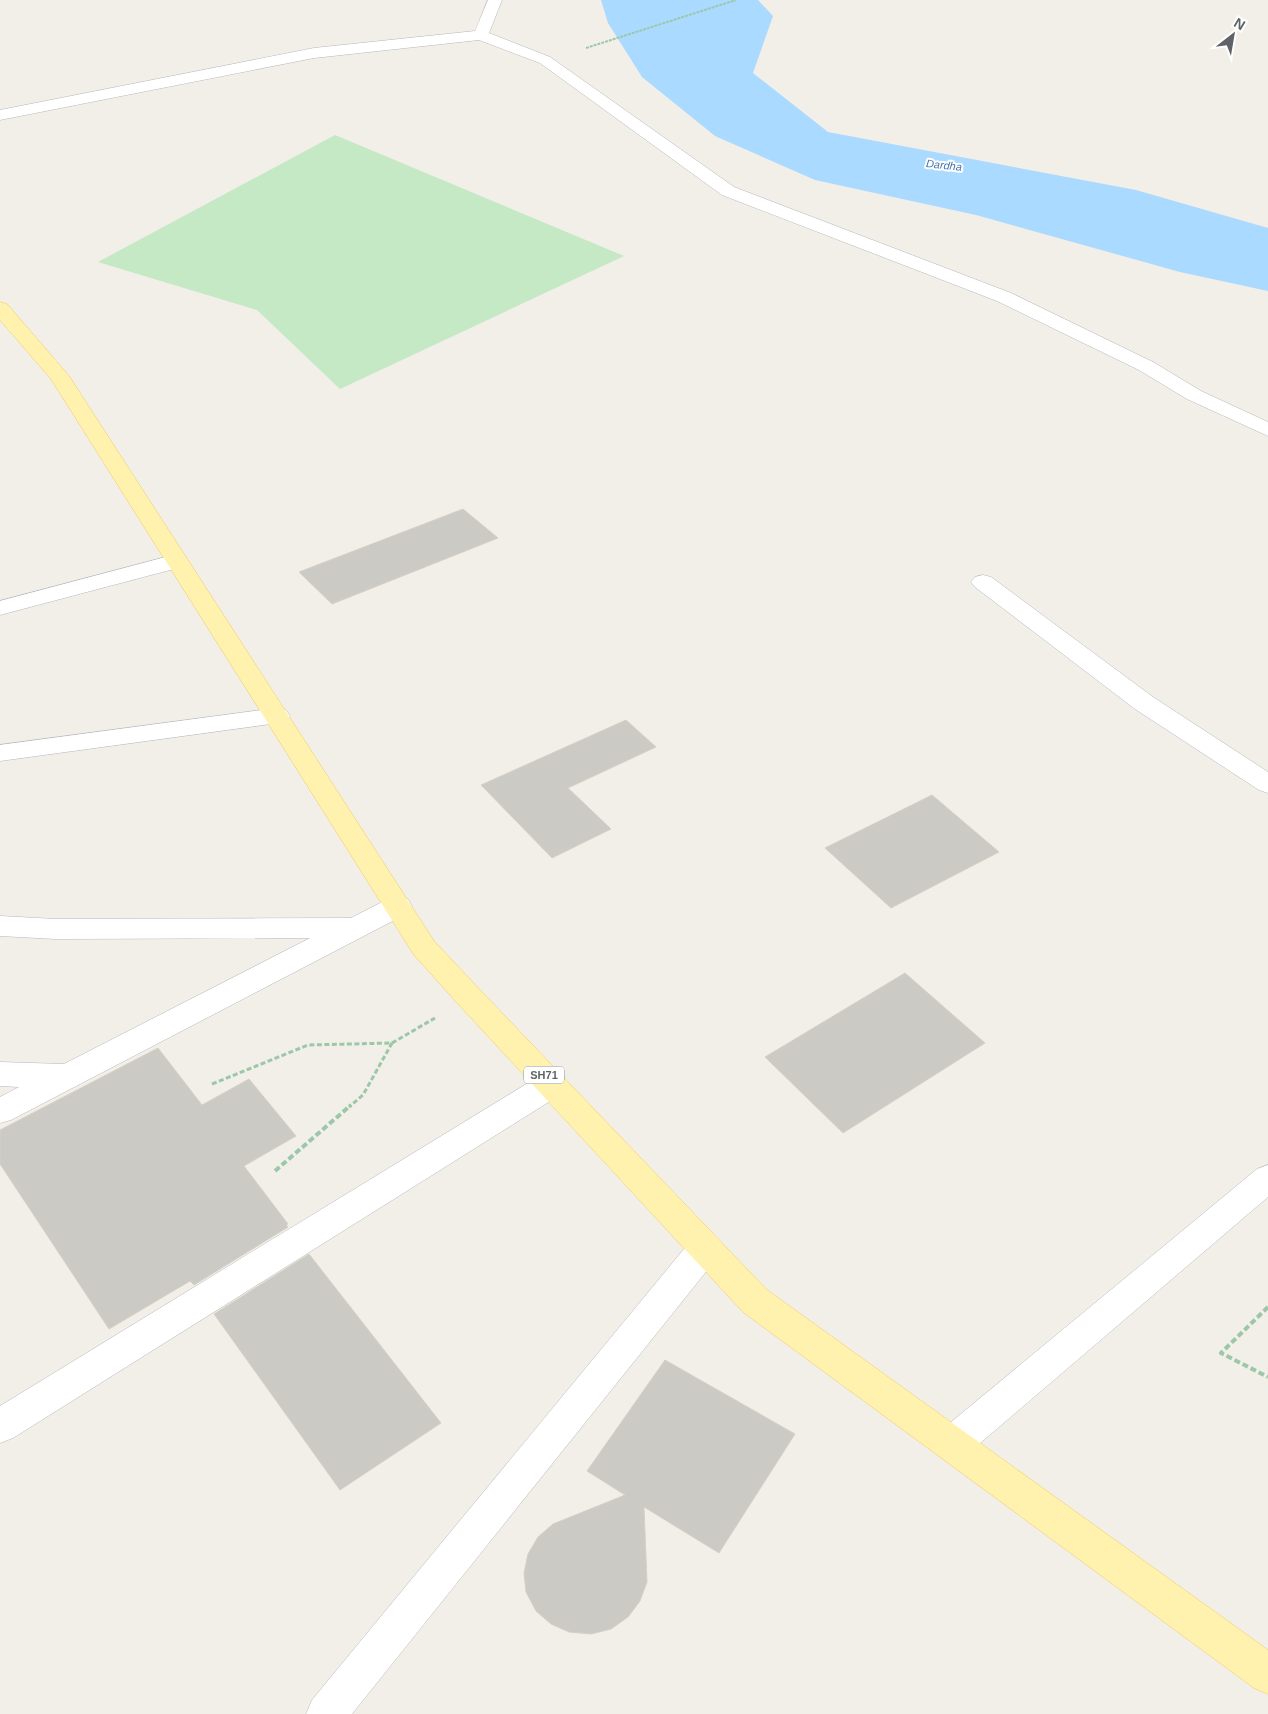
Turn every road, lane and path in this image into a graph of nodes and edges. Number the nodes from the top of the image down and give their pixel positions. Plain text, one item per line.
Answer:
1 (495, 0) edge
2 (736, 0) edge
3 (482, 35) junction
4 (546, 60) junction
5 (0, 115) edge
6 (0, 308) edge
7 (1268, 430) edge
8 (177, 561) junction
9 (983, 582) dead end
10 (0, 608) edge
11 (277, 716) junction
12 (0, 753) edge
13 (1268, 784) edge
14 (398, 906) junction
15 (0, 926) edge
16 (354, 928) junction
17 (470, 998) junction
18 (392, 1043) junction
19 (0, 1074) edge
20 (68, 1076) junction
21 (212, 1084) dead end
22 (552, 1084) junction
23 (0, 1111) edge
24 (275, 1171) dead end
25 (1268, 1178) edge
26 (705, 1248) junction
27 (1268, 1307) edge
28 (1268, 1376) edge
29 (0, 1426) edge
30 (952, 1444) junction
31 (1268, 1674) edge
32 (326, 1714) edge

1 - 3 street
2 - 4 path
3 - 4 street
3 - 5 street
4 - 7 street
6 - 8 main road, SH71
8 - 10 street
8 - 11 main road, SH71
9 - 13 street
11 - 12 street
11 - 14 main road, SH71
14 - 16 street
14 - 17 main road, SH71
15 - 16 street
16 - 20 street
17 - 18 path
17 - 22 main road, SH71
18 - 21 path
18 - 24 path
19 - 20 street
20 - 23 street
22 - 26 main road, SH71
22 - 29 street
25 - 30 street
26 - 30 main road, SH71
26 - 32 street
27 - 28 path
30 - 31 main road, SH71

